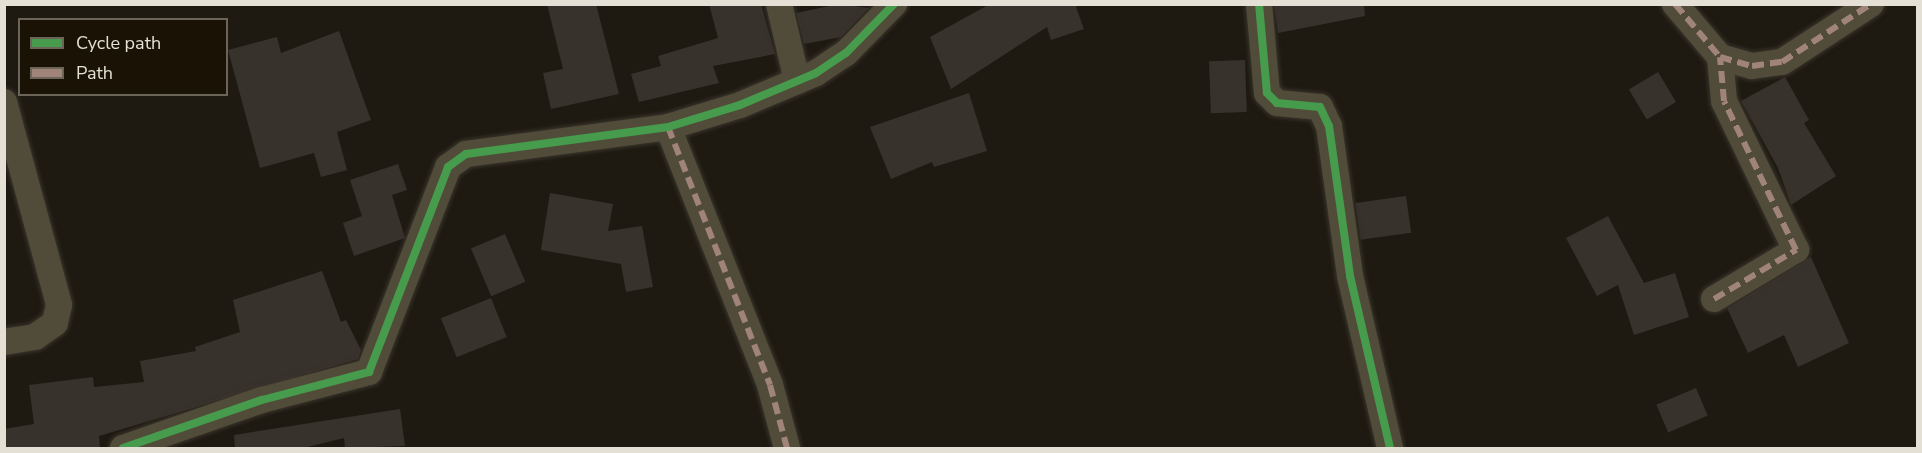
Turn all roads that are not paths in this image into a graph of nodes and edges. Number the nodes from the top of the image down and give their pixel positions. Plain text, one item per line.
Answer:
1 (779, 4) edge
2 (894, 4) edge
3 (1259, 4) edge
4 (1675, 4) edge
5 (1871, 4) edge
6 (1720, 57) junction
7 (797, 81) junction
8 (4, 102) edge
9 (668, 127) junction
10 (1714, 299) dead end
11 (4, 342) edge
12 (123, 448) edge
13 (787, 448) edge
14 (1390, 448) edge

1 - 7 street
2 - 7 street
3 - 14 street
4 - 6 street
5 - 6 street
6 - 10 street
7 - 9 street
8 - 11 street
9 - 12 street
9 - 13 street

